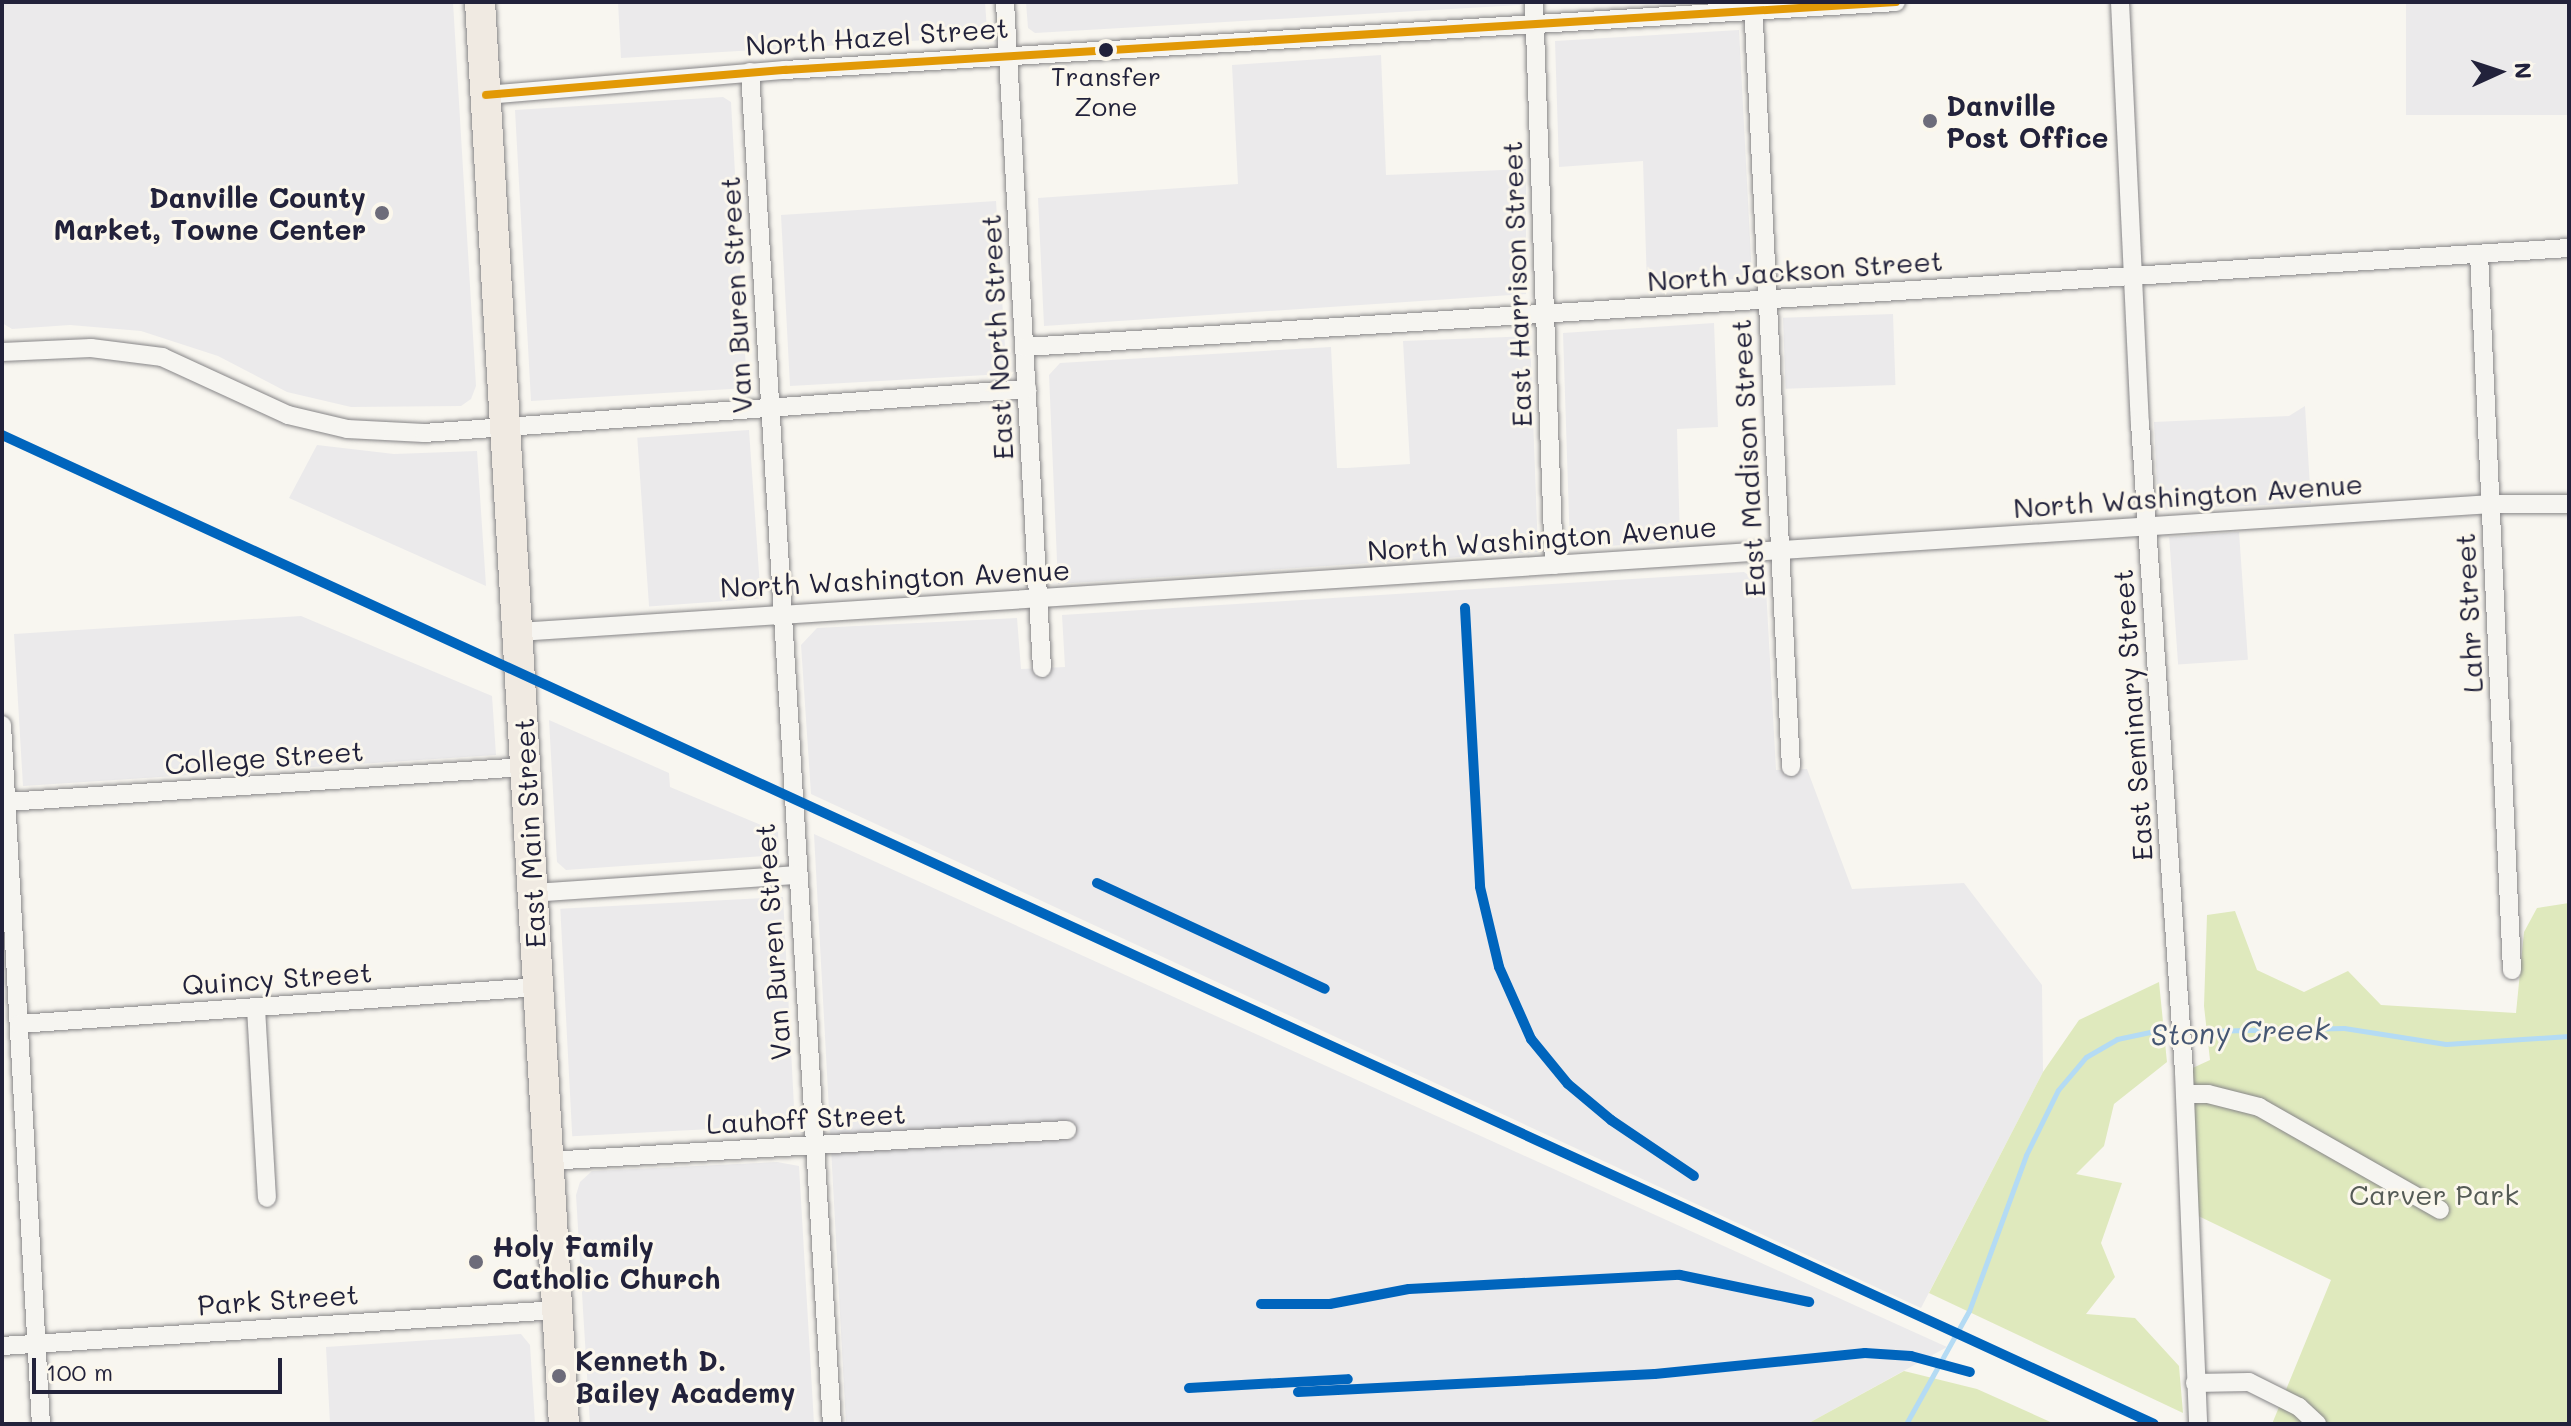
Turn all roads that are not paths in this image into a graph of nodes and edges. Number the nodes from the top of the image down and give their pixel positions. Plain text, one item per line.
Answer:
1 (480, 2) edge
2 (1005, 2) edge
3 (1534, 2) edge
4 (1896, 2) edge
5 (2120, 2) edge
6 (1753, 6) edge
7 (1535, 23) junction
8 (1008, 56) junction
9 (750, 72) junction
10 (486, 95) junction
11 (2569, 248) edge
12 (2479, 254) junction
13 (2131, 277) junction
14 (1768, 299) junction
15 (1545, 313) junction
16 (1025, 347) junction
17 (2, 352) edge
18 (1027, 389) junction
19 (770, 408) junction
20 (506, 426) junction
21 (2492, 504) junction
22 (2569, 504) edge
23 (2147, 526) junction
24 (1779, 551) junction
25 (1554, 565) junction
26 (1039, 598) junction
27 (780, 612) junction
28 (518, 632) junction
29 (1042, 668) dead end
30 (2, 725) edge
31 (524, 767) junction
32 (1791, 767) dead end
33 (7, 802) junction
34 (796, 875) junction
35 (532, 893) junction
36 (6, 894) edge
37 (2512, 970) dead end
38 (539, 987) junction
39 (256, 1008) junction
40 (19, 1024) junction
41 (2185, 1094) junction
42 (1067, 1130) dead end
43 (813, 1146) junction
44 (548, 1161) junction
45 (267, 1198) dead end
46 (2440, 1210) dead end
47 (557, 1310) junction
48 (36, 1344) junction
49 (2, 1346) edge
50 (2195, 1383) junction
51 (41, 1424) edge
52 (564, 1424) edge
53 (832, 1424) edge
54 (2198, 1424) edge
55 (2317, 1424) edge

1 - 10 main road, East Main Street
2 - 8 street, East North Street
3 - 7 street, East Harrison Street
4 - 6 street, North Hazel Street
5 - 13 street, East Seminary Street
6 - 7 street, North Hazel Street
6 - 14 street, East Madison Street
7 - 8 street, North Hazel Street
7 - 15 street, East Harrison Street
8 - 9 street, North Hazel Street
8 - 16 street, East North Street
9 - 10 street, North Hazel Street
9 - 19 street, Van Buren Street
10 - 20 main road, East Main Street
11 - 12 street, North Jackson Street
12 - 13 street, North Jackson Street
12 - 21 street, Lahr Street
13 - 14 street, North Jackson Street
13 - 23 street, East Seminary Street
14 - 15 street, North Jackson Street
14 - 24 street, East Madison Street
15 - 16 street, North Jackson Street
15 - 25 street, East Harrison Street
16 - 18 street, East North Street
17 - 20 street
18 - 19 street
18 - 26 street, East North Street
19 - 20 street
19 - 27 street, Van Buren Street
20 - 28 main road, East Main Street
21 - 22 street, North Washington Avenue
21 - 23 street, North Washington Avenue
21 - 37 street, Lahr Street
23 - 24 street, North Washington Avenue
23 - 41 street, East Seminary Street
24 - 25 street, North Washington Avenue
24 - 32 street, East Madison Street
25 - 26 street, North Washington Avenue
26 - 27 street, North Washington Avenue
26 - 29 street, East North Street
27 - 28 street, North Washington Avenue
27 - 34 street, Van Buren Street
28 - 31 main road, East Main Street
30 - 33 street
31 - 33 street, College Street
31 - 35 main road, East Main Street
33 - 36 street
34 - 35 street
34 - 43 street, Van Buren Street
35 - 38 main road, East Main Street
36 - 40 street
38 - 39 street, Quincy Street
38 - 44 main road, East Main Street
39 - 40 street, Quincy Street
39 - 45 street
40 - 48 street
41 - 46 street
41 - 50 street, East Seminary Street
42 - 43 street, Lauhoff Street
43 - 44 street, Lauhoff Street
43 - 53 street, Van Buren Street
44 - 47 main road, East Main Street
47 - 48 street, Park Street
47 - 52 main road, East Main Street
48 - 49 street, Park Street
48 - 51 street
50 - 54 street, East Seminary Street
50 - 55 street

